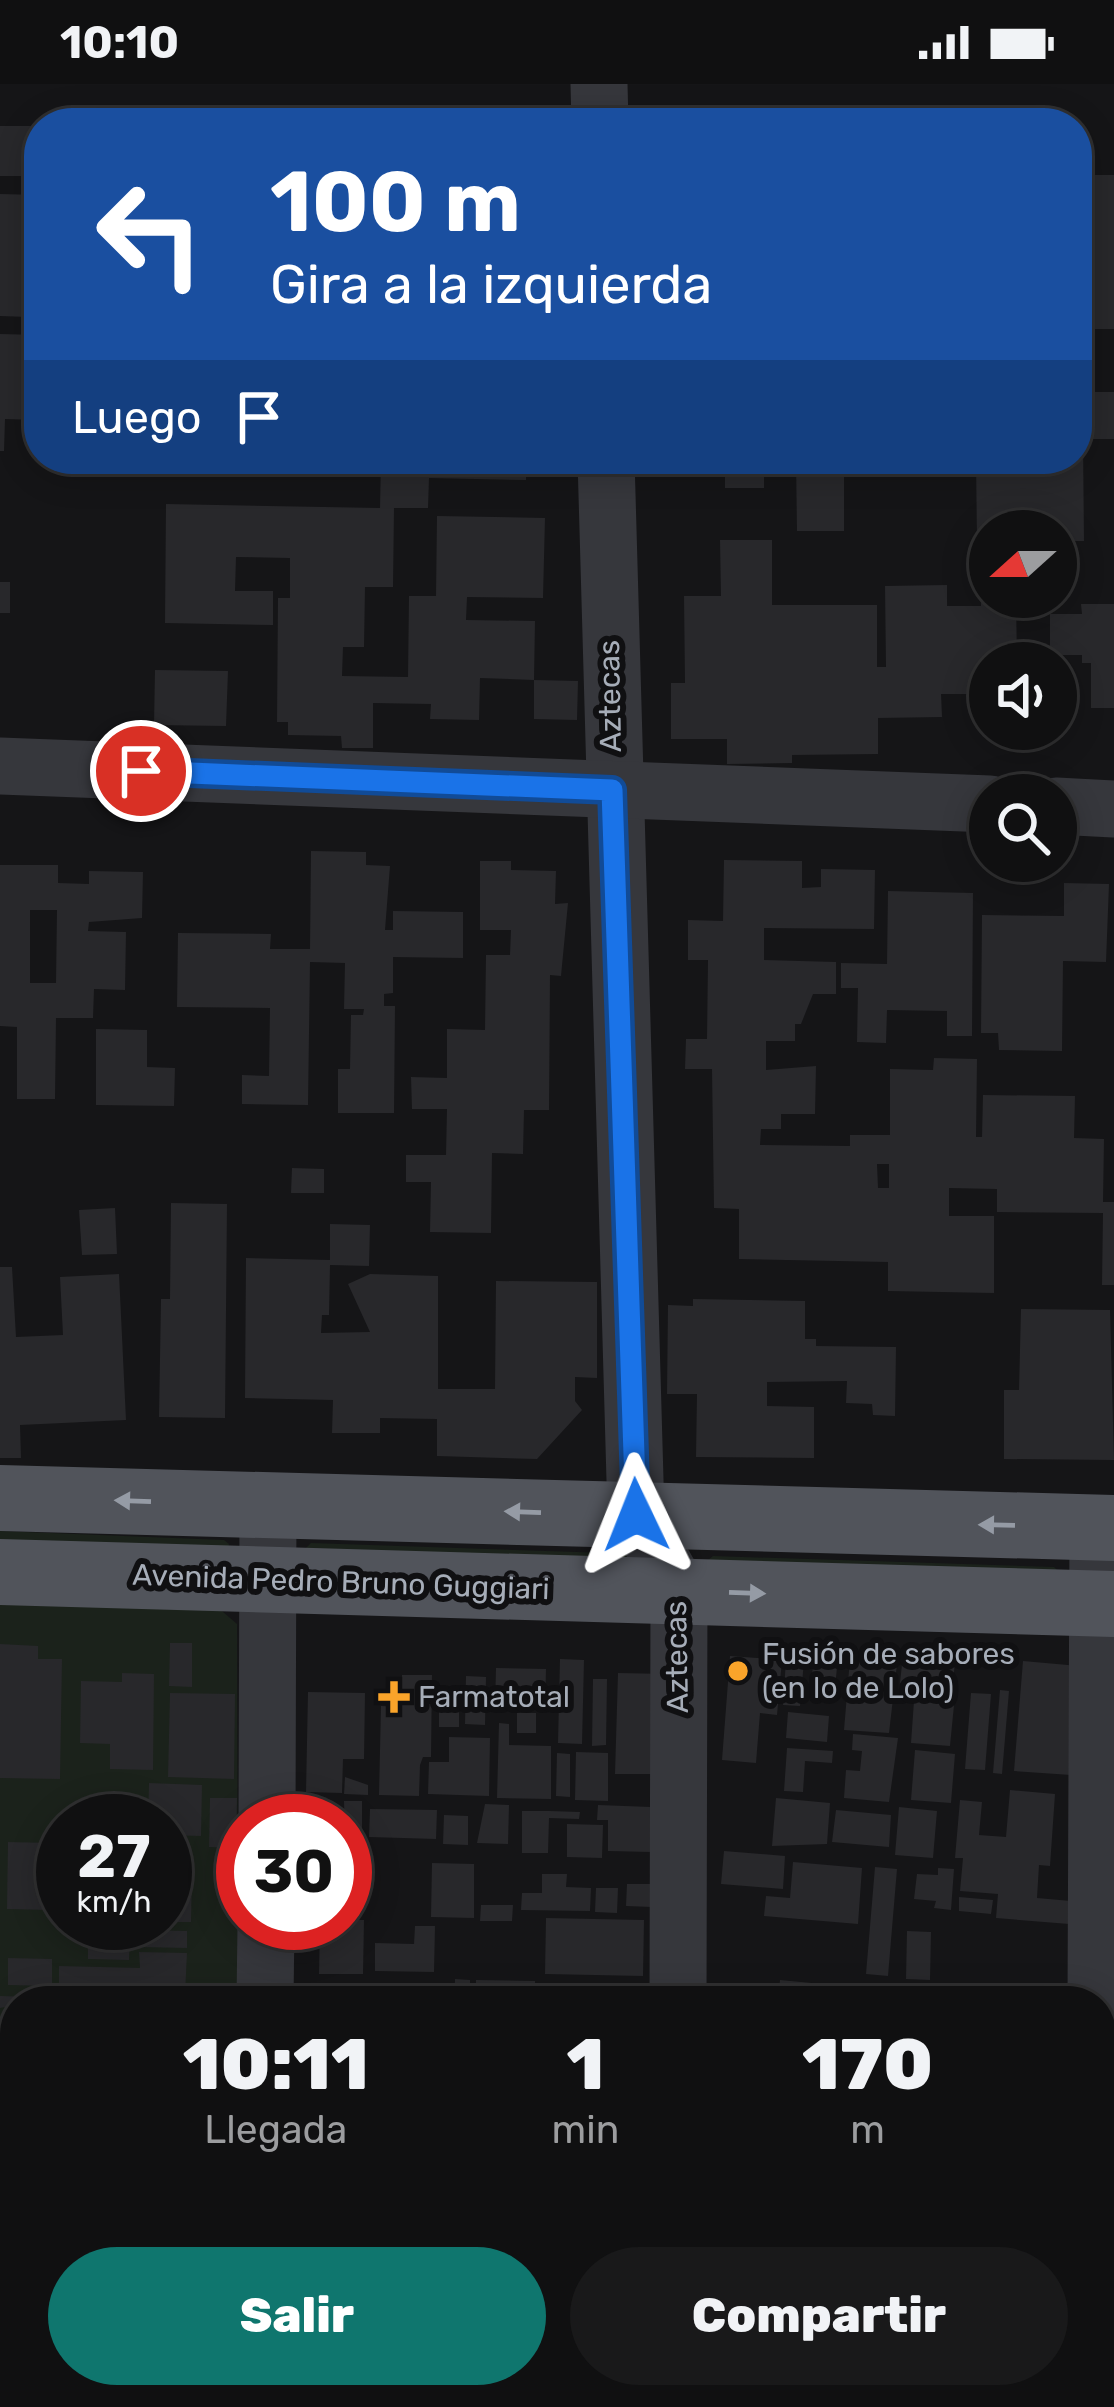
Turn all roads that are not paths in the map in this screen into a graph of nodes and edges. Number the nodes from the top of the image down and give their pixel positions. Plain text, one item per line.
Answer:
1 (606, 474) edge
2 (0, 766) edge
3 (612, 790) junction
4 (969, 803) edge
5 (1077, 807) edge
6 (1114, 809) edge
7 (0, 1498) edge
8 (268, 1505) junction
9 (636, 1515) junction
10 (1106, 1527) edge
11 (0, 1572) edge
12 (268, 1580) junction
13 (679, 1591) junction
14 (1106, 1604) edge
15 (267, 1794) edge
16 (266, 1950) edge
17 (266, 1986) edge
18 (678, 1986) edge
19 (1096, 1986) edge

1 - 3 street, Aztecas
2 - 3 street
3 - 4 street
3 - 9 street, Aztecas
5 - 6 street
8 -> 7 main road
9 -> 8 main road
8 - 12 street
10 -> 9 main road
9 - 13 street, Aztecas
10 - 14 street
11 - 12 main road, Avenida Pedro Bruno Guggiari
12 - 13 main road, Avenida Pedro Bruno Guggiari
12 - 15 street
13 -> 14 main road, Avenida Pedro Bruno Guggiari
13 - 18 street, Aztecas
14 - 19 street
16 - 17 street

